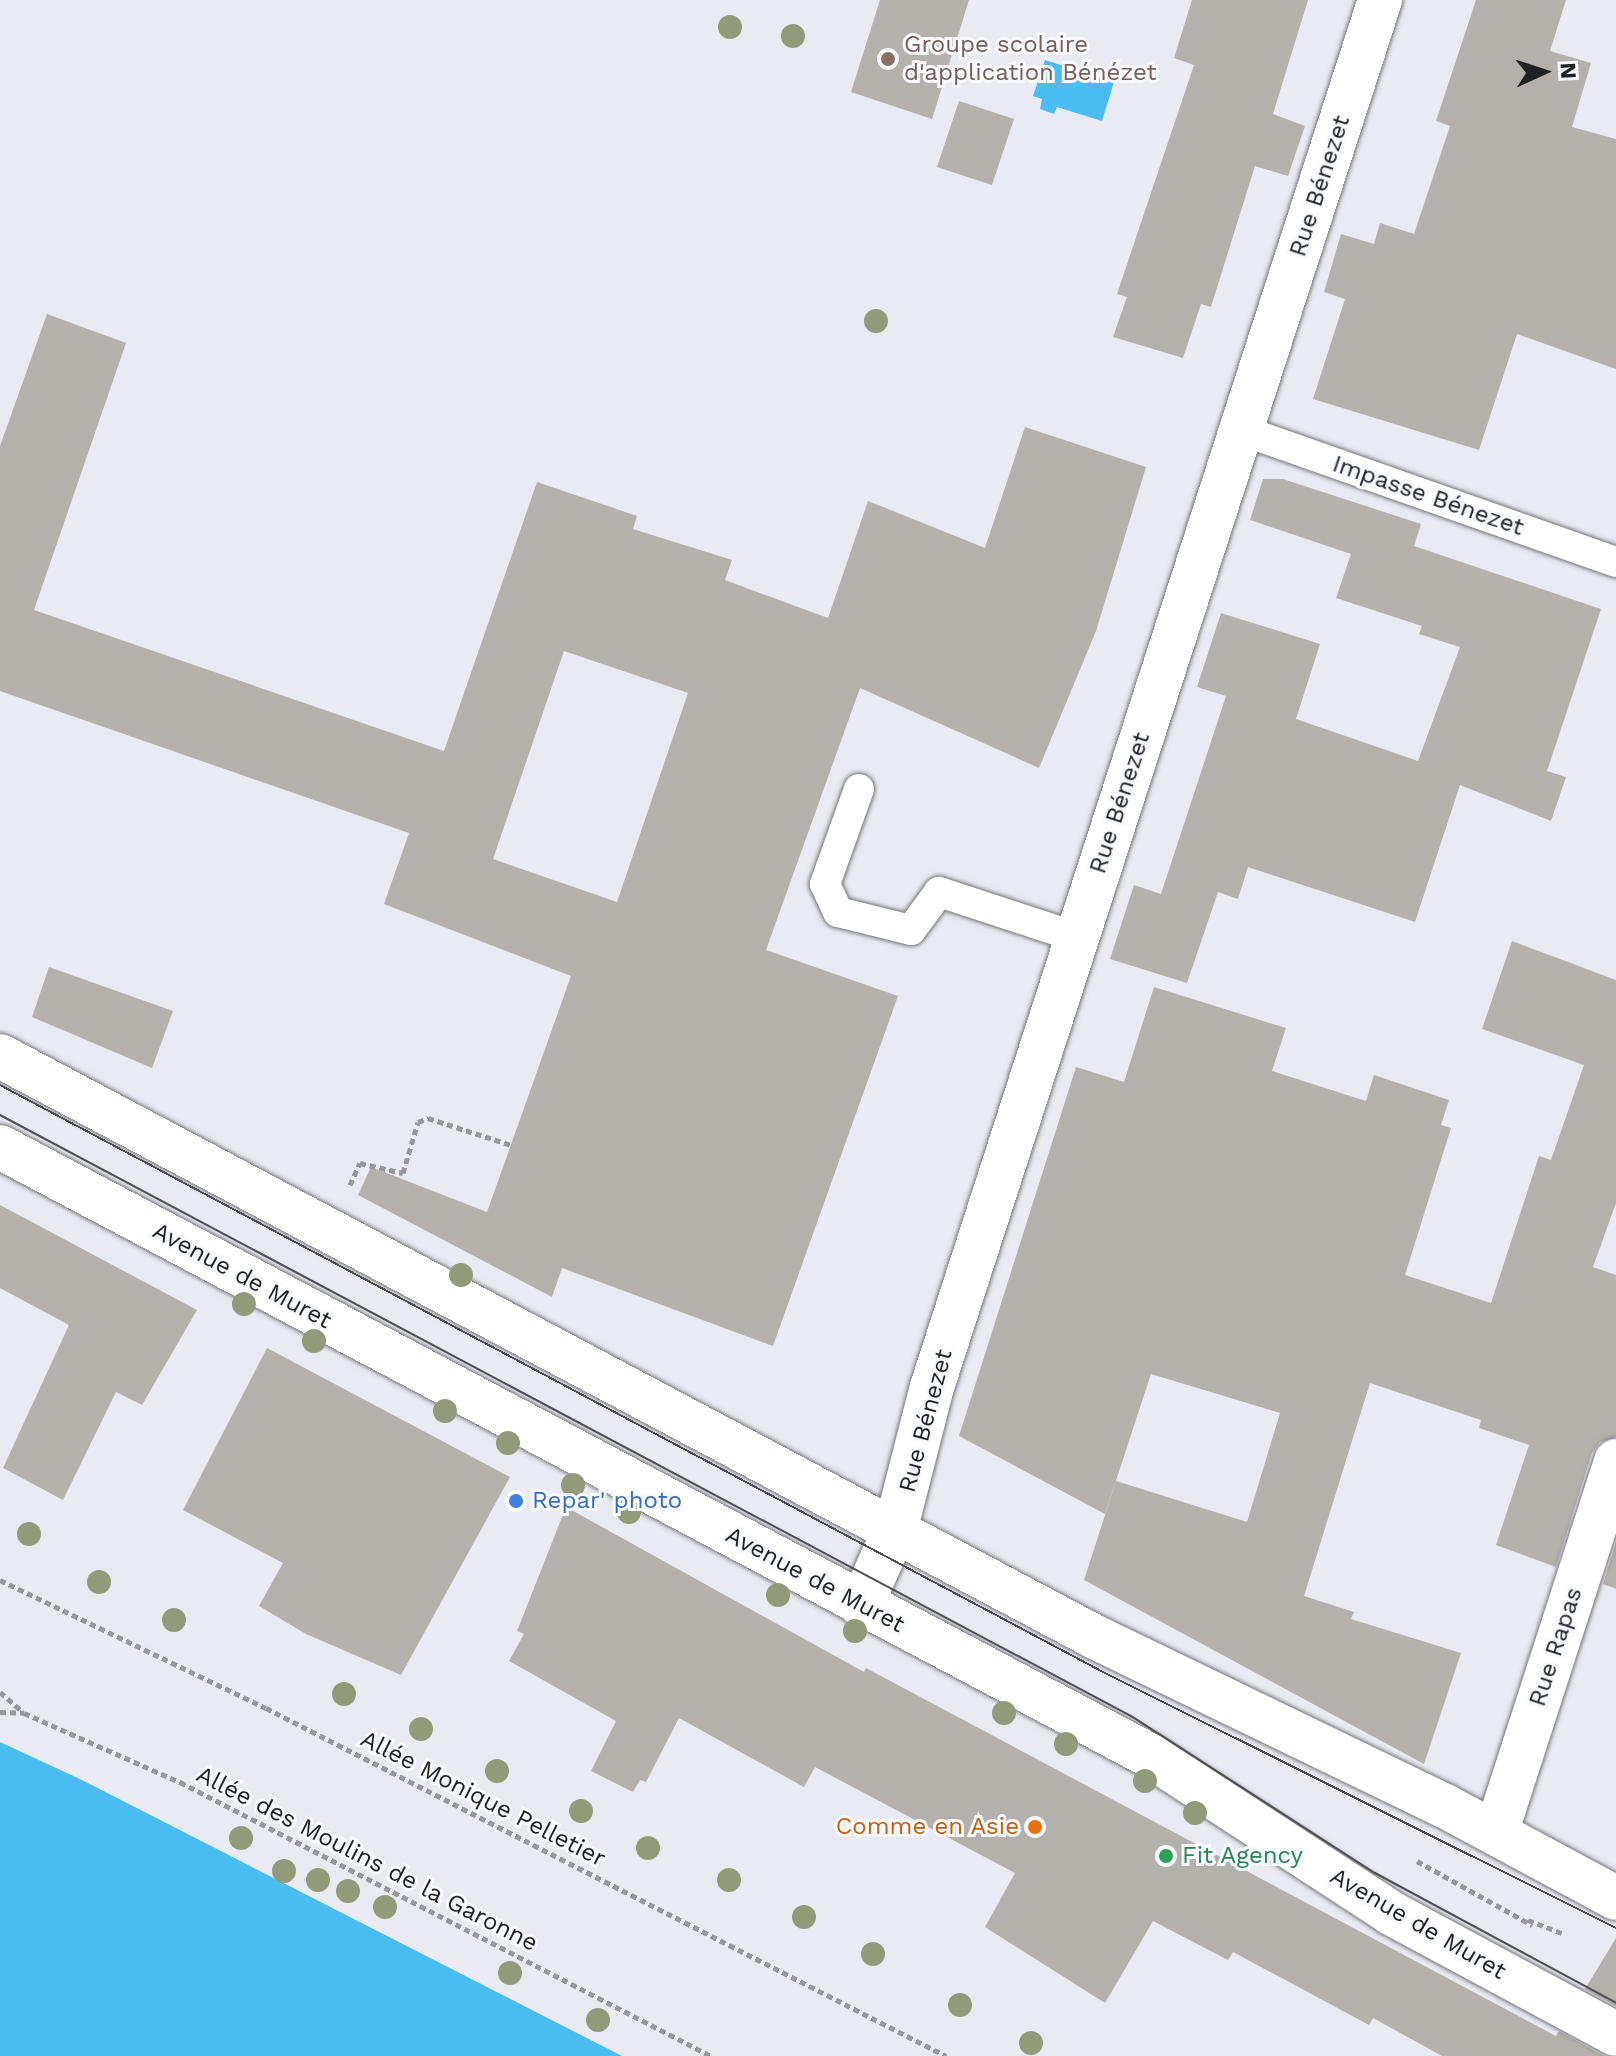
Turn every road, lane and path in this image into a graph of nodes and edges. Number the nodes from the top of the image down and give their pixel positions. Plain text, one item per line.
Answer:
1 (1380, 0) edge
2 (1241, 430) junction
3 (1616, 562) edge
4 (859, 789) dead end
5 (1077, 937) junction
6 (0, 1056) edge
7 (511, 1145) dead end
8 (0, 1147) edge
9 (348, 1189) dead end
10 (1616, 1461) edge
11 (896, 1527) junction
12 (0, 1580) edge
13 (861, 1605) junction
14 (0, 1692) edge
15 (0, 1712) edge
16 (24, 1713) junction
17 (1496, 1833) junction
18 (1616, 1898) edge
19 (1616, 2034) edge
20 (711, 2056) edge
21 (946, 2056) edge

1 - 2 main road, Rue Bénezet
2 - 3 lane, Impasse Bénezet
2 - 5 main road, Rue Bénezet
4 - 5 lane
5 - 11 main road, Rue Bénezet
6 - 11 main road
7 - 9 path
8 - 13 main road, Avenue de Muret
10 - 17 main road, Rue Rapas
11 - 13 main road, Rue Bénezet
11 - 17 main road
12 - 21 path, Allée Monique Pelletier
13 - 19 main road, Avenue de Muret
14 - 16 path
15 - 16 path, Allée des Moulins de la Garonne
16 - 20 path, Allée des Moulins de la Garonne
17 - 18 main road

